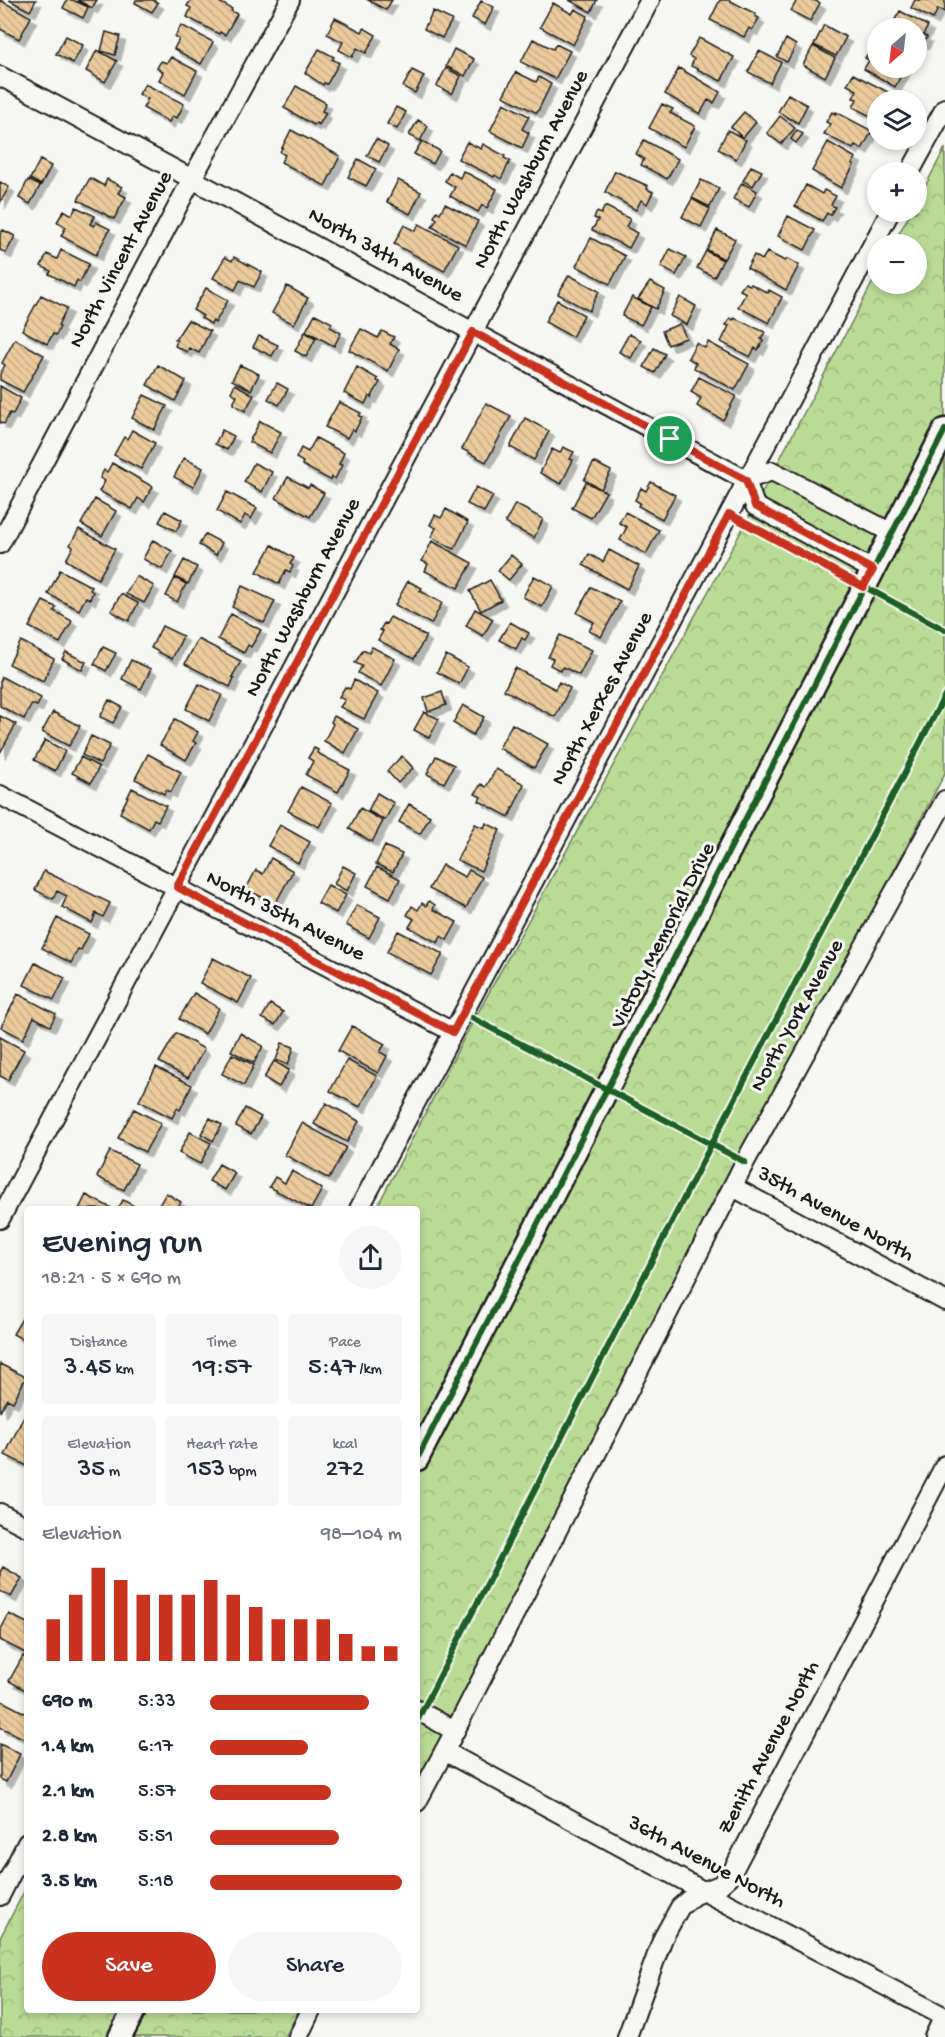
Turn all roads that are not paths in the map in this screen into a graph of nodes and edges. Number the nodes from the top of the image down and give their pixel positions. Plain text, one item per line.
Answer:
1 (290, 0) edge
2 (650, 0) edge
3 (0, 76) edge
4 (945, 108) edge
5 (915, 162) edge
6 (192, 179) junction
7 (885, 222) edge
8 (473, 332) junction
9 (945, 430) edge
10 (746, 480) junction
11 (892, 533) junction
12 (0, 544) edge
13 (873, 570) junction
14 (0, 795) edge
15 (945, 800) edge
16 (177, 887) junction
17 (453, 1032) junction
18 (733, 1187) junction
19 (360, 1206) edge
20 (0, 1219) edge
21 (945, 1301) edge
22 (420, 1453) edge
23 (945, 1465) edge
24 (0, 1513) edge
25 (24, 1525) edge
26 (420, 1712) edge
27 (455, 1731) junction
28 (444, 1751) junction
29 (424, 1769) edge
30 (420, 1788) edge
31 (24, 1849) edge
32 (705, 1892) junction
33 (0, 1896) edge
34 (132, 2013) edge
35 (310, 2013) edge
36 (944, 2016) edge
37 (120, 2037) edge
38 (298, 2037) edge
39 (627, 2037) edge
40 (934, 2037) edge

1 - 6 street, North Vincent Avenue
2 - 8 street, North Washburn Avenue
3 - 6 street, North 34th Avenue
4 - 5 street
6 - 8 street, North 34th Avenue
6 - 12 street, North Vincent Avenue
7 - 10 street, North Xerxes Avenue
8 - 10 street, North 34th Avenue
8 - 16 street, North Washburn Avenue
9 - 11 street, Victory Memorial Drive
10 - 11 street
10 - 13 street
10 - 17 street, North Xerxes Avenue
11 - 13 street, Victory Memorial Drive
13 - 22 street, Victory Memorial Drive
14 - 16 street, North 35th Avenue
15 - 18 street, North York Avenue
16 - 17 street, North 35th Avenue
16 - 20 street, North Washburn Avenue
17 - 19 street, North Xerxes Avenue
18 - 21 street, 35th Avenue North
18 - 27 street, North York Avenue
23 - 32 street, Zenith Avenue North
24 - 25 street
26 - 27 street
27 - 28 street, North York Avenue
28 - 29 street, North York Avenue
28 - 32 street, 36th Avenue North
29 - 30 street, North York Avenue
31 - 33 street
32 - 36 street, 36th Avenue North
32 - 39 street, Zenith Avenue North
34 - 37 street
35 - 38 street
36 - 40 street

